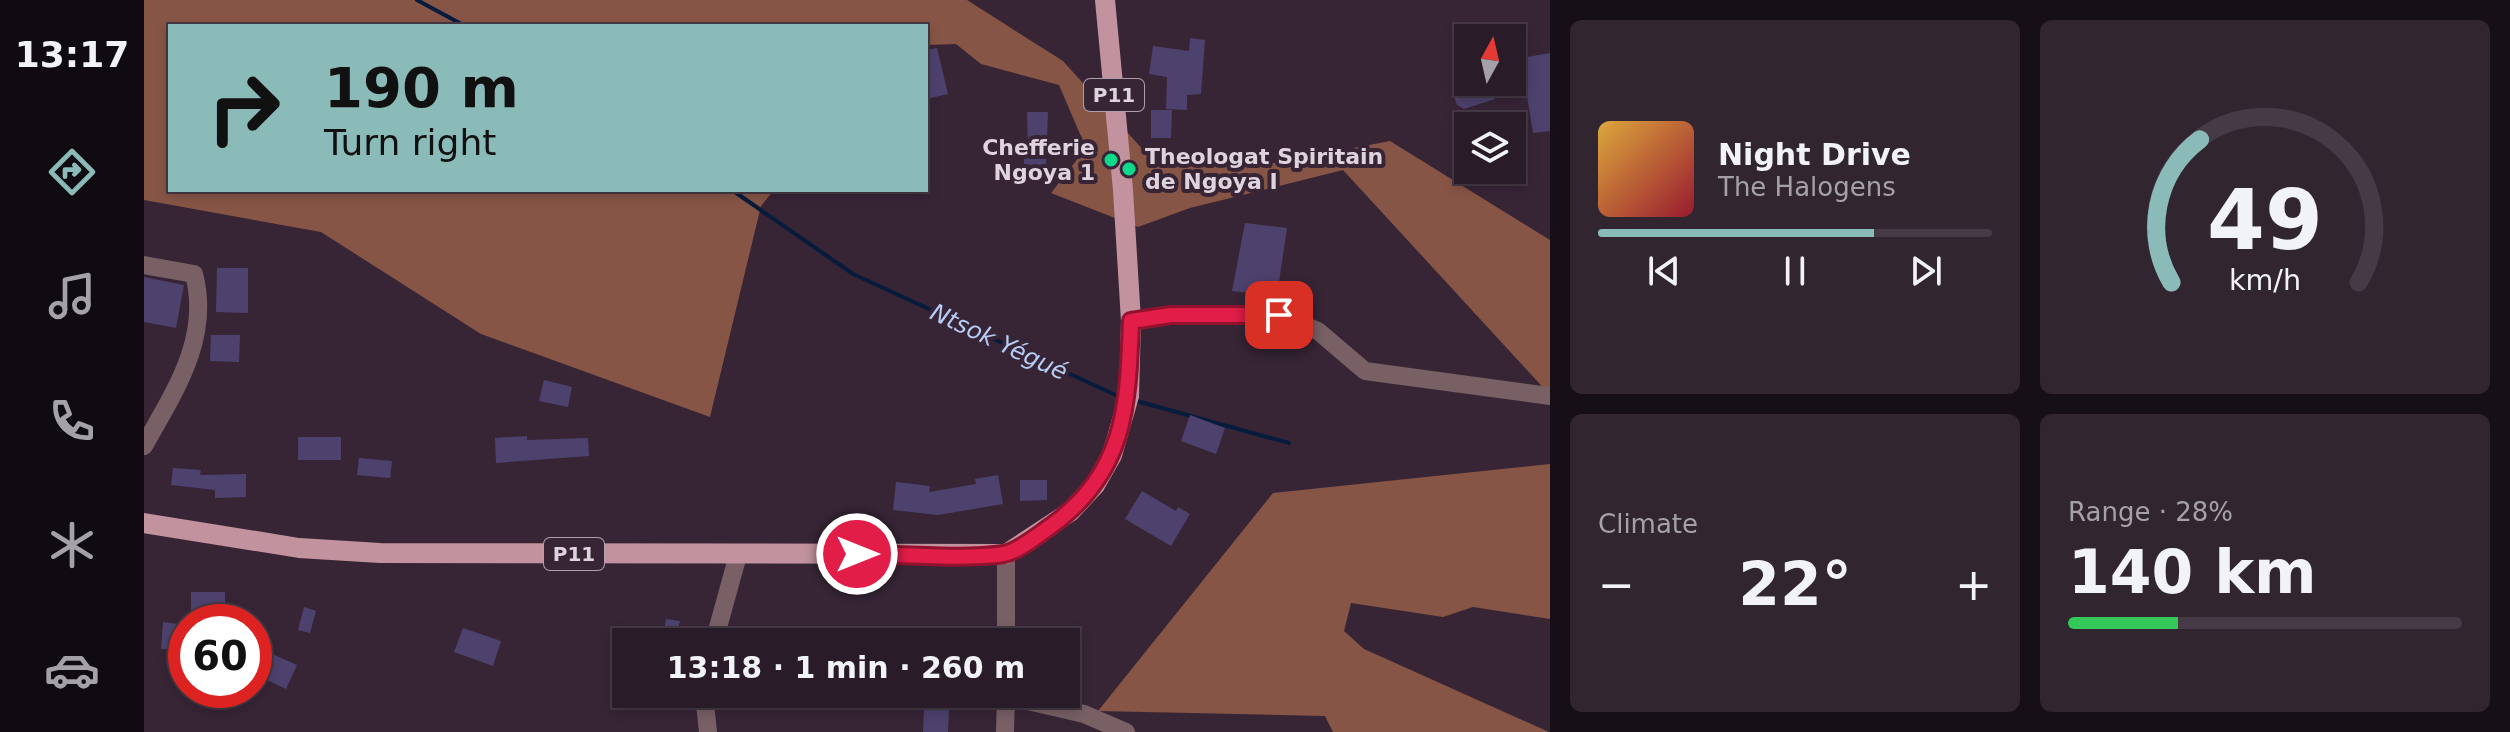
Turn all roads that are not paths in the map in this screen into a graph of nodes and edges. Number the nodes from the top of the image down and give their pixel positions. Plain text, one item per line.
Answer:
1 (1105, 0) edge
2 (144, 265) edge
3 (1131, 321) junction
4 (1550, 396) edge
5 (144, 446) edge
6 (144, 523) edge
7 (1006, 554) junction
8 (738, 555) junction
9 (718, 628) edge
10 (1006, 628) edge
11 (705, 708) edge
12 (1006, 708) edge
13 (1059, 708) edge
14 (708, 732) edge
15 (1005, 732) edge
16 (1126, 732) edge

1 - 3 main road, P11
2 - 5 street
3 - 4 street
3 - 7 main road, P11
6 - 8 main road, P11
7 - 8 main road, P11
7 - 10 street
8 - 9 street
11 - 14 street
12 - 15 street
13 - 16 street

